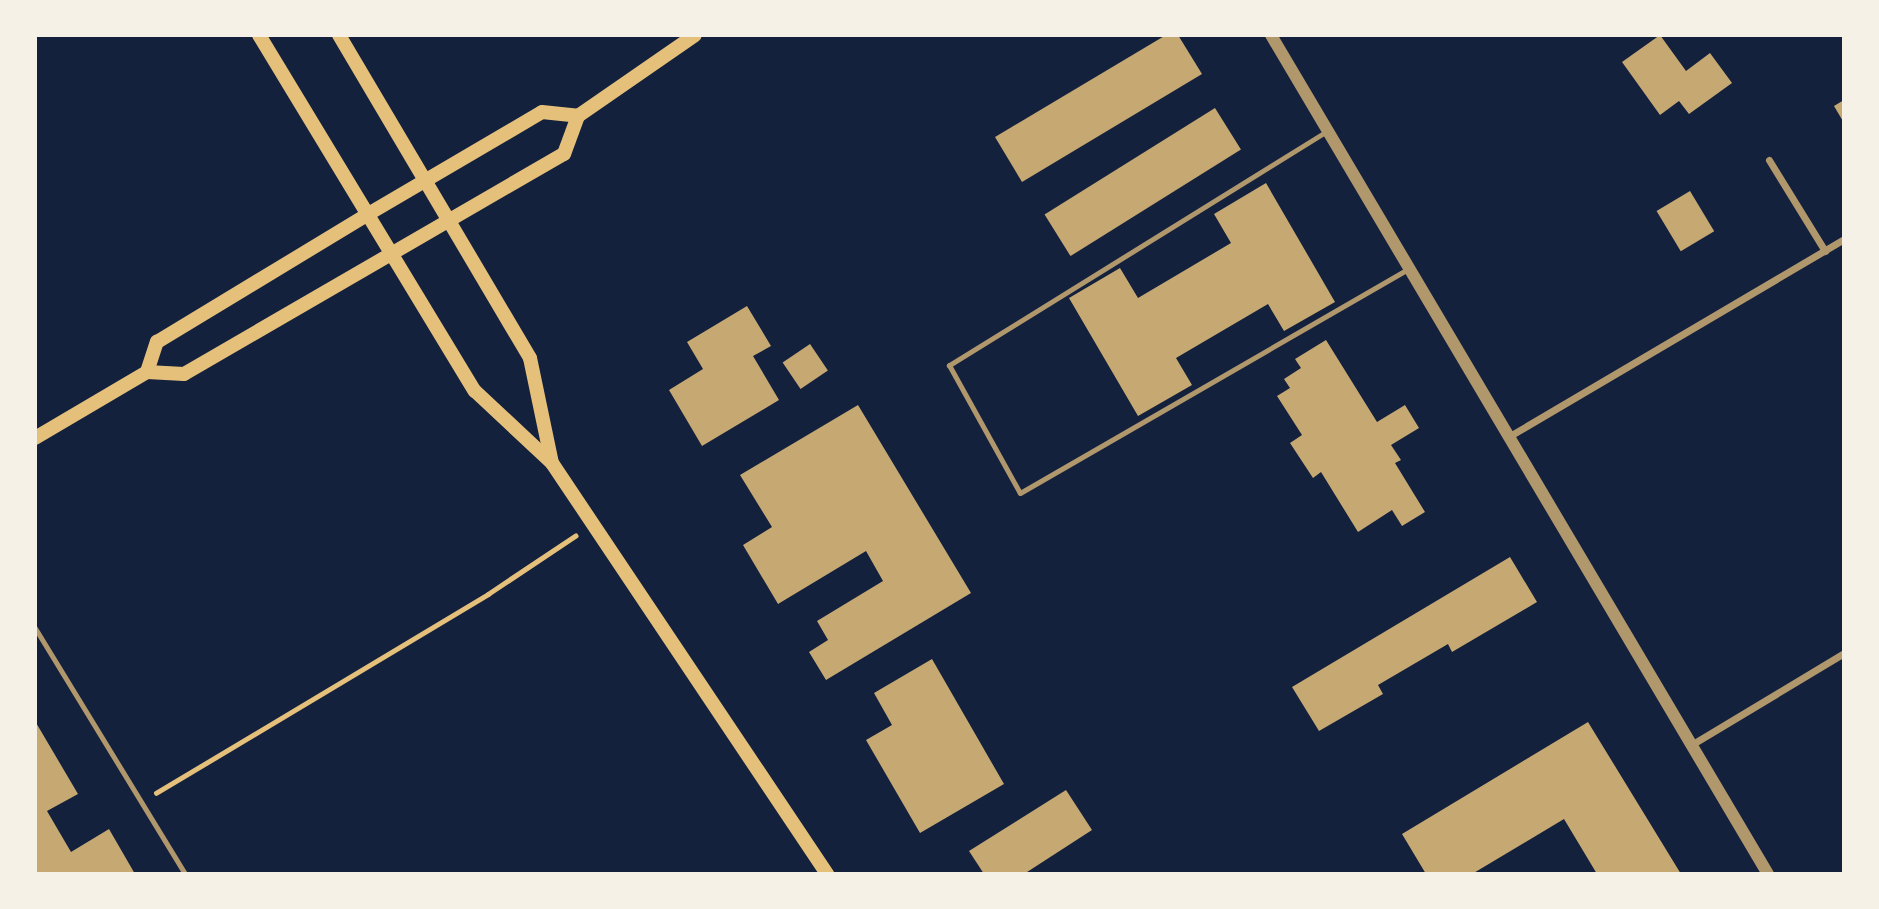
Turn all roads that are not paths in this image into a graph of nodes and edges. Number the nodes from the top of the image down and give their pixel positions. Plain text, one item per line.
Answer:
1 (259, 35) edge
2 (338, 35) edge
3 (695, 35) edge
4 (1271, 35) edge
5 (578, 116) junction
6 (1327, 131) junction
7 (1769, 160) dead end
8 (425, 181) junction
9 (370, 213) junction
10 (449, 221) junction
11 (1844, 239) edge
12 (1825, 251) junction
13 (391, 252) junction
14 (1408, 269) junction
15 (147, 372) junction
16 (1507, 437) junction
17 (35, 438) edge
18 (552, 463) junction
19 (35, 628) edge
20 (1844, 653) edge
21 (1691, 745) junction
22 (186, 874) edge
23 (827, 874) edge
24 (1768, 874) edge

1 - 9 main road
2 - 8 main road
3 - 5 main road
4 - 6 street
5 - 8 main road
5 - 10 main road
6 - 14 street
6 - 14 lane
7 - 12 street
8 - 9 main road
8 - 10 main road
9 - 13 main road
9 - 15 main road
10 - 13 main road
10 - 18 main road
11 - 12 street
12 - 16 street
13 - 15 main road
13 - 18 main road
14 - 16 street
15 - 17 main road
16 - 21 street
18 - 23 main road
19 - 22 lane
20 - 21 street
21 - 24 street

